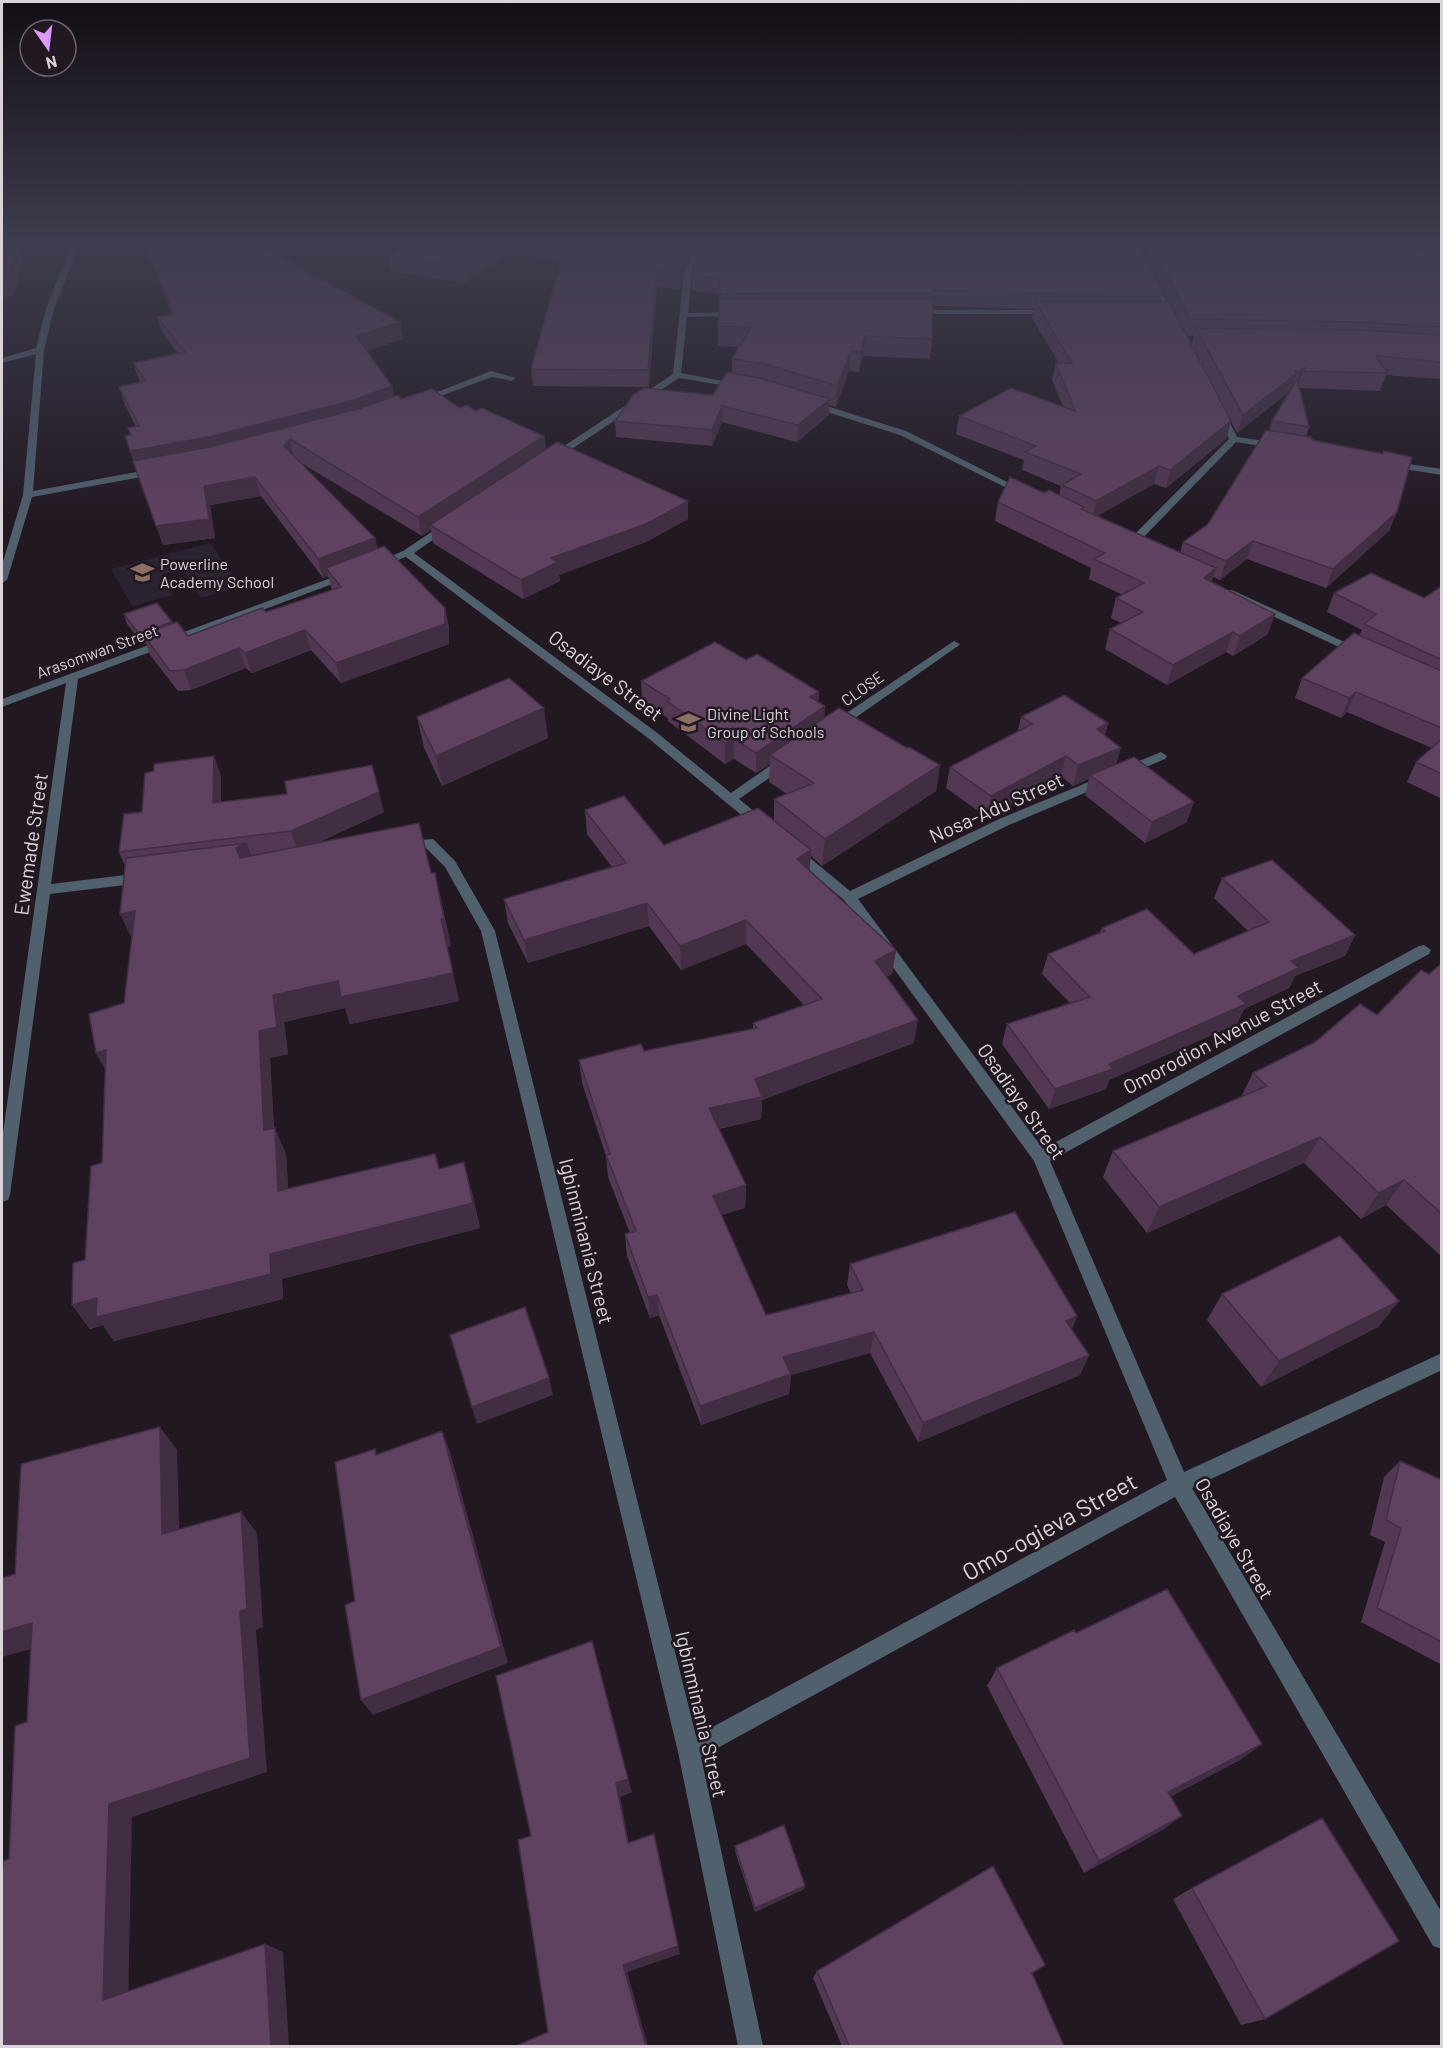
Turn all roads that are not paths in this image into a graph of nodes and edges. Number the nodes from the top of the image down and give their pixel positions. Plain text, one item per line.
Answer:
1 (44, 336) edge
2 (681, 336) edge
3 (40, 350) junction
4 (2, 360) edge
5 (677, 375) junction
6 (512, 378) dead end
7 (751, 387) edge
8 (1215, 400) edge
9 (802, 401) edge
10 (415, 402) edge
11 (1234, 439) junction
12 (1292, 448) edge
13 (547, 461) edge
14 (1372, 461) edge
15 (168, 469) edge
16 (1442, 472) edge
17 (28, 495) junction
18 (1037, 500) edge
19 (457, 520) edge
20 (1120, 540) edge
21 (1130, 545) junction
22 (1141, 550) edge
23 (407, 553) junction
24 (2, 580) edge
25 (1227, 590) edge
26 (954, 644) dead end
27 (1366, 656) edge
28 (73, 676) junction
29 (2, 703) edge
30 (828, 732) edge
31 (798, 752) edge
32 (1161, 756) dead end
33 (730, 799) junction
34 (381, 847) edge
35 (160, 875) edge
36 (44, 890) junction
37 (849, 897) junction
38 (1424, 950) dead end
39 (1041, 1158) junction
40 (2, 1195) edge
41 (1442, 1361) edge
42 (1179, 1484) junction
43 (689, 1752) junction
44 (1442, 1937) edge
45 (750, 2046) edge

1 - 3 street
2 - 5 street
3 - 4 street
3 - 17 street
5 - 7 street
5 - 13 street
6 - 10 street
8 - 11 street
9 - 18 street
11 - 12 street
11 - 21 street
14 - 16 street
15 - 17 street
17 - 24 street
19 - 23 street, Arasomwan Street
20 - 21 street
21 - 22 street
23 - 28 street, Arasomwan Street
23 - 33 street, Osadiaye Street
25 - 27 street
26 - 30 street, CLOSE
28 - 29 street, Arasomwan Street
28 - 36 street, Ewemade Street
31 - 33 street
32 - 37 street, Nosa-Adu Street
33 - 37 street, Osadiaye Street
34 - 43 street, Igbinminania Street
35 - 36 street
36 - 40 street, Ewemade Street
37 - 39 street, Osadiaye Street
38 - 39 street, Omorodion Avenue Street
39 - 42 street, Osadiaye Street
41 - 42 street, Omo-ogieva Street
42 - 43 street, Omo-ogieva Street
42 - 44 street, Osadiaye Street
43 - 45 street, Igbinminania Street

